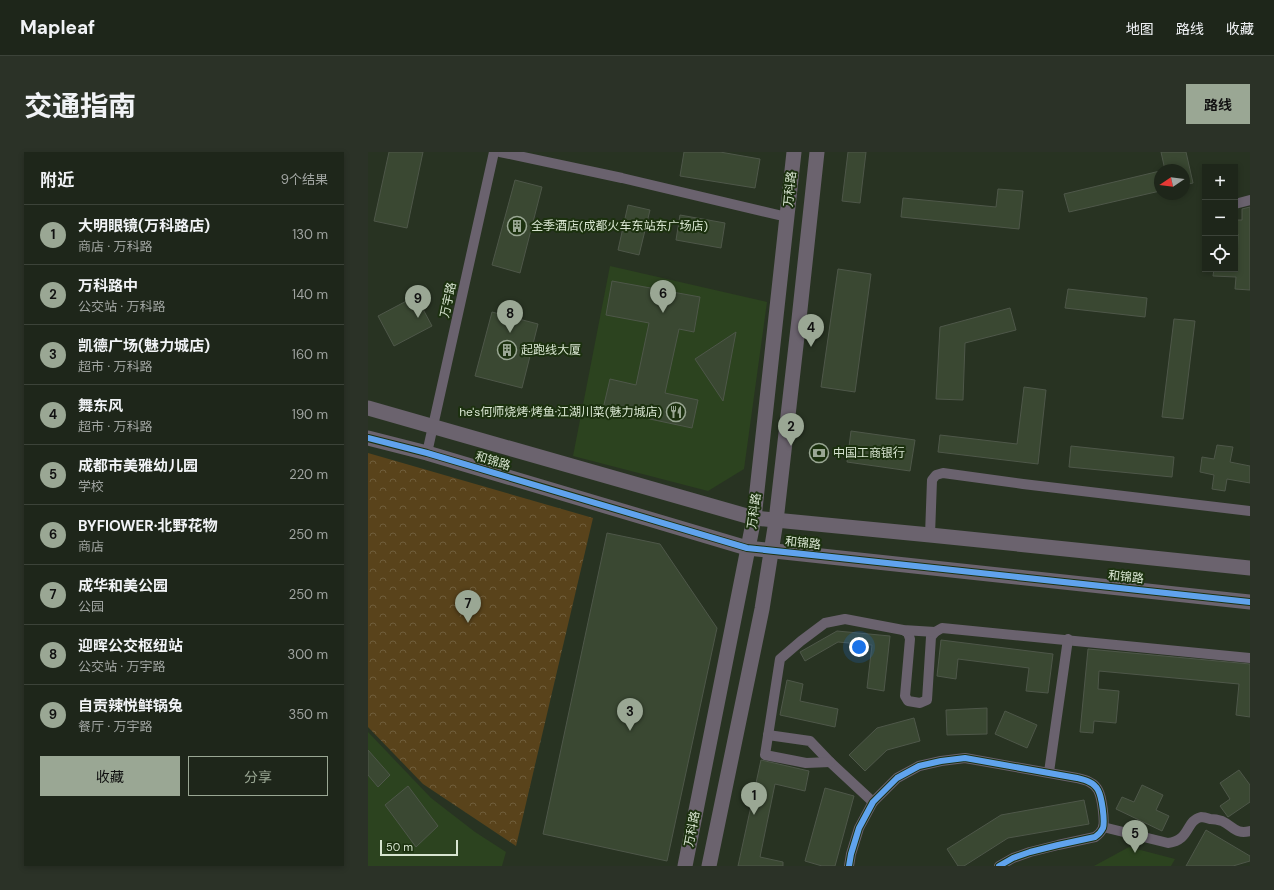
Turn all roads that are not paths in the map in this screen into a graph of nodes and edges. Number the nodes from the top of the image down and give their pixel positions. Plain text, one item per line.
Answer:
1 (494, 152) edge
2 (500, 152) edge
3 (794, 152) edge
4 (816, 152) edge
5 (1250, 200) edge
6 (1238, 203) edge
7 (787, 217) junction
8 (368, 408) edge
9 (434, 426) junction
10 (368, 438) edge
11 (427, 453) junction
12 (1250, 510) edge
13 (754, 518) junction
14 (776, 521) junction
15 (930, 535) junction
16 (748, 548) junction
17 (771, 551) junction
18 (1250, 568) edge
19 (1250, 602) edge
20 (904, 630) junction
21 (935, 632) junction
22 (1068, 639) junction
23 (1250, 658) edge
24 (768, 734) junction
25 (830, 762) junction
26 (1050, 772) junction
27 (873, 802) junction
28 (1103, 827) junction
29 (1250, 831) edge
30 (685, 866) edge
31 (709, 866) edge
32 (849, 866) edge
33 (999, 866) edge

1 - 9 street, 万宇路
2 - 7 street
3 - 7 street, 万科路
4 - 14 street, 万科路
5 - 6 street
7 - 13 street, 万科路
8 - 9 street
9 - 11 street, 万宇路
9 - 13 street
10 - 11 street, 和锦路
11 - 16 street, 和锦路
12 - 15 street
13 - 14 street
13 - 16 street, 万科路
14 - 15 street
14 - 17 street, 万科路
15 - 18 street
16 - 17 street, 和锦路
16 - 30 street, 万科路
17 - 19 street, 和锦路
17 - 31 street, 万科路
20 - 21 street
20 - 21 street
20 - 24 street
21 - 22 street
22 - 23 street
22 - 26 street
24 - 25 street
24 - 25 street
25 - 27 street
26 - 27 street
26 - 28 street
27 - 32 street
28 - 29 street
28 - 33 street

